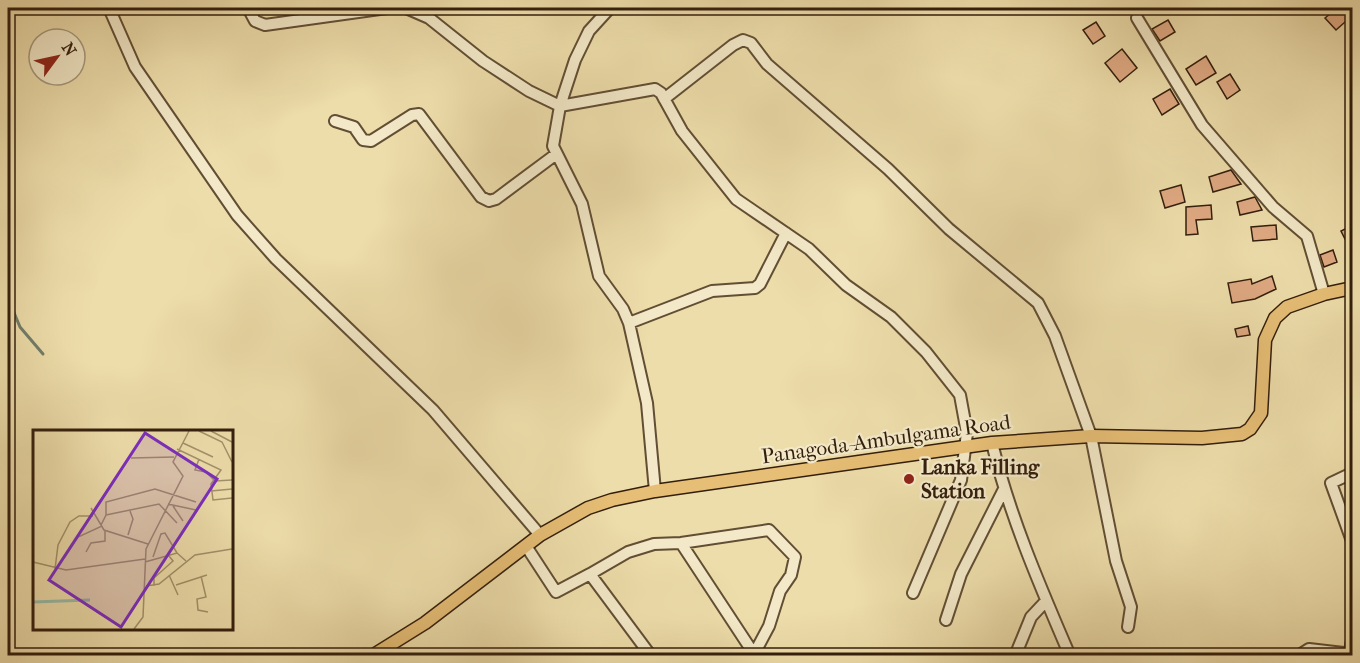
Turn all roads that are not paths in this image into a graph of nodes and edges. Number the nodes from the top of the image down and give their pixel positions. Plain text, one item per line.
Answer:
1 (109, 8) edge
2 (248, 8) edge
3 (387, 8) edge
4 (406, 8) edge
5 (604, 10) edge
6 (1137, 18) dead end
7 (664, 99) junction
8 (560, 106) junction
9 (335, 122) dead end
10 (555, 155) junction
11 (786, 233) junction
12 (1353, 288) edge
13 (1324, 294) junction
14 (629, 323) junction
15 (1091, 436) junction
16 (992, 443) junction
17 (967, 447) junction
18 (1353, 473) edge
19 (1004, 489) junction
20 (655, 491) junction
21 (540, 535) junction
22 (1353, 541) edge
23 (681, 543) junction
24 (526, 546) junction
25 (590, 574) junction
26 (913, 593) dead end
27 (1046, 601) junction
28 (946, 620) dead end
29 (1128, 627) dead end
30 (1353, 639) edge
31 (754, 655) edge
32 (1350, 655) edge
33 (372, 656) edge
34 (651, 656) edge
35 (1015, 656) edge
36 (1070, 656) edge
37 (1298, 656) edge

1 - 21 street
2 - 3 street
4 - 8 street
5 - 8 street
6 - 13 street
7 - 8 street
7 - 11 street
7 - 15 street
8 - 10 street
9 - 10 street
10 - 14 street
11 - 14 street
11 - 17 street
12 - 13 main road, Panagoda-Ambulgama Road
13 - 15 main road, Panagoda-Ambulgama Road
14 - 20 street
15 - 16 main road, Panagoda-Ambulgama Road
15 - 29 street
16 - 17 main road, Panagoda-Ambulgama Road
16 - 19 street
17 - 20 main road, Panagoda-Ambulgama Road
17 - 26 street
18 - 22 street
19 - 27 street
19 - 28 street
20 - 21 main road, Panagoda-Ambulgama Road
21 - 24 main road, Panagoda-Ambulgama Road
23 - 25 street
23 - 31 street
23 - 31 street
24 - 25 street
24 - 33 main road, Panagoda-Ambulgama Road
25 - 34 street
27 - 35 street
27 - 36 street
30 - 32 street
32 - 37 street

